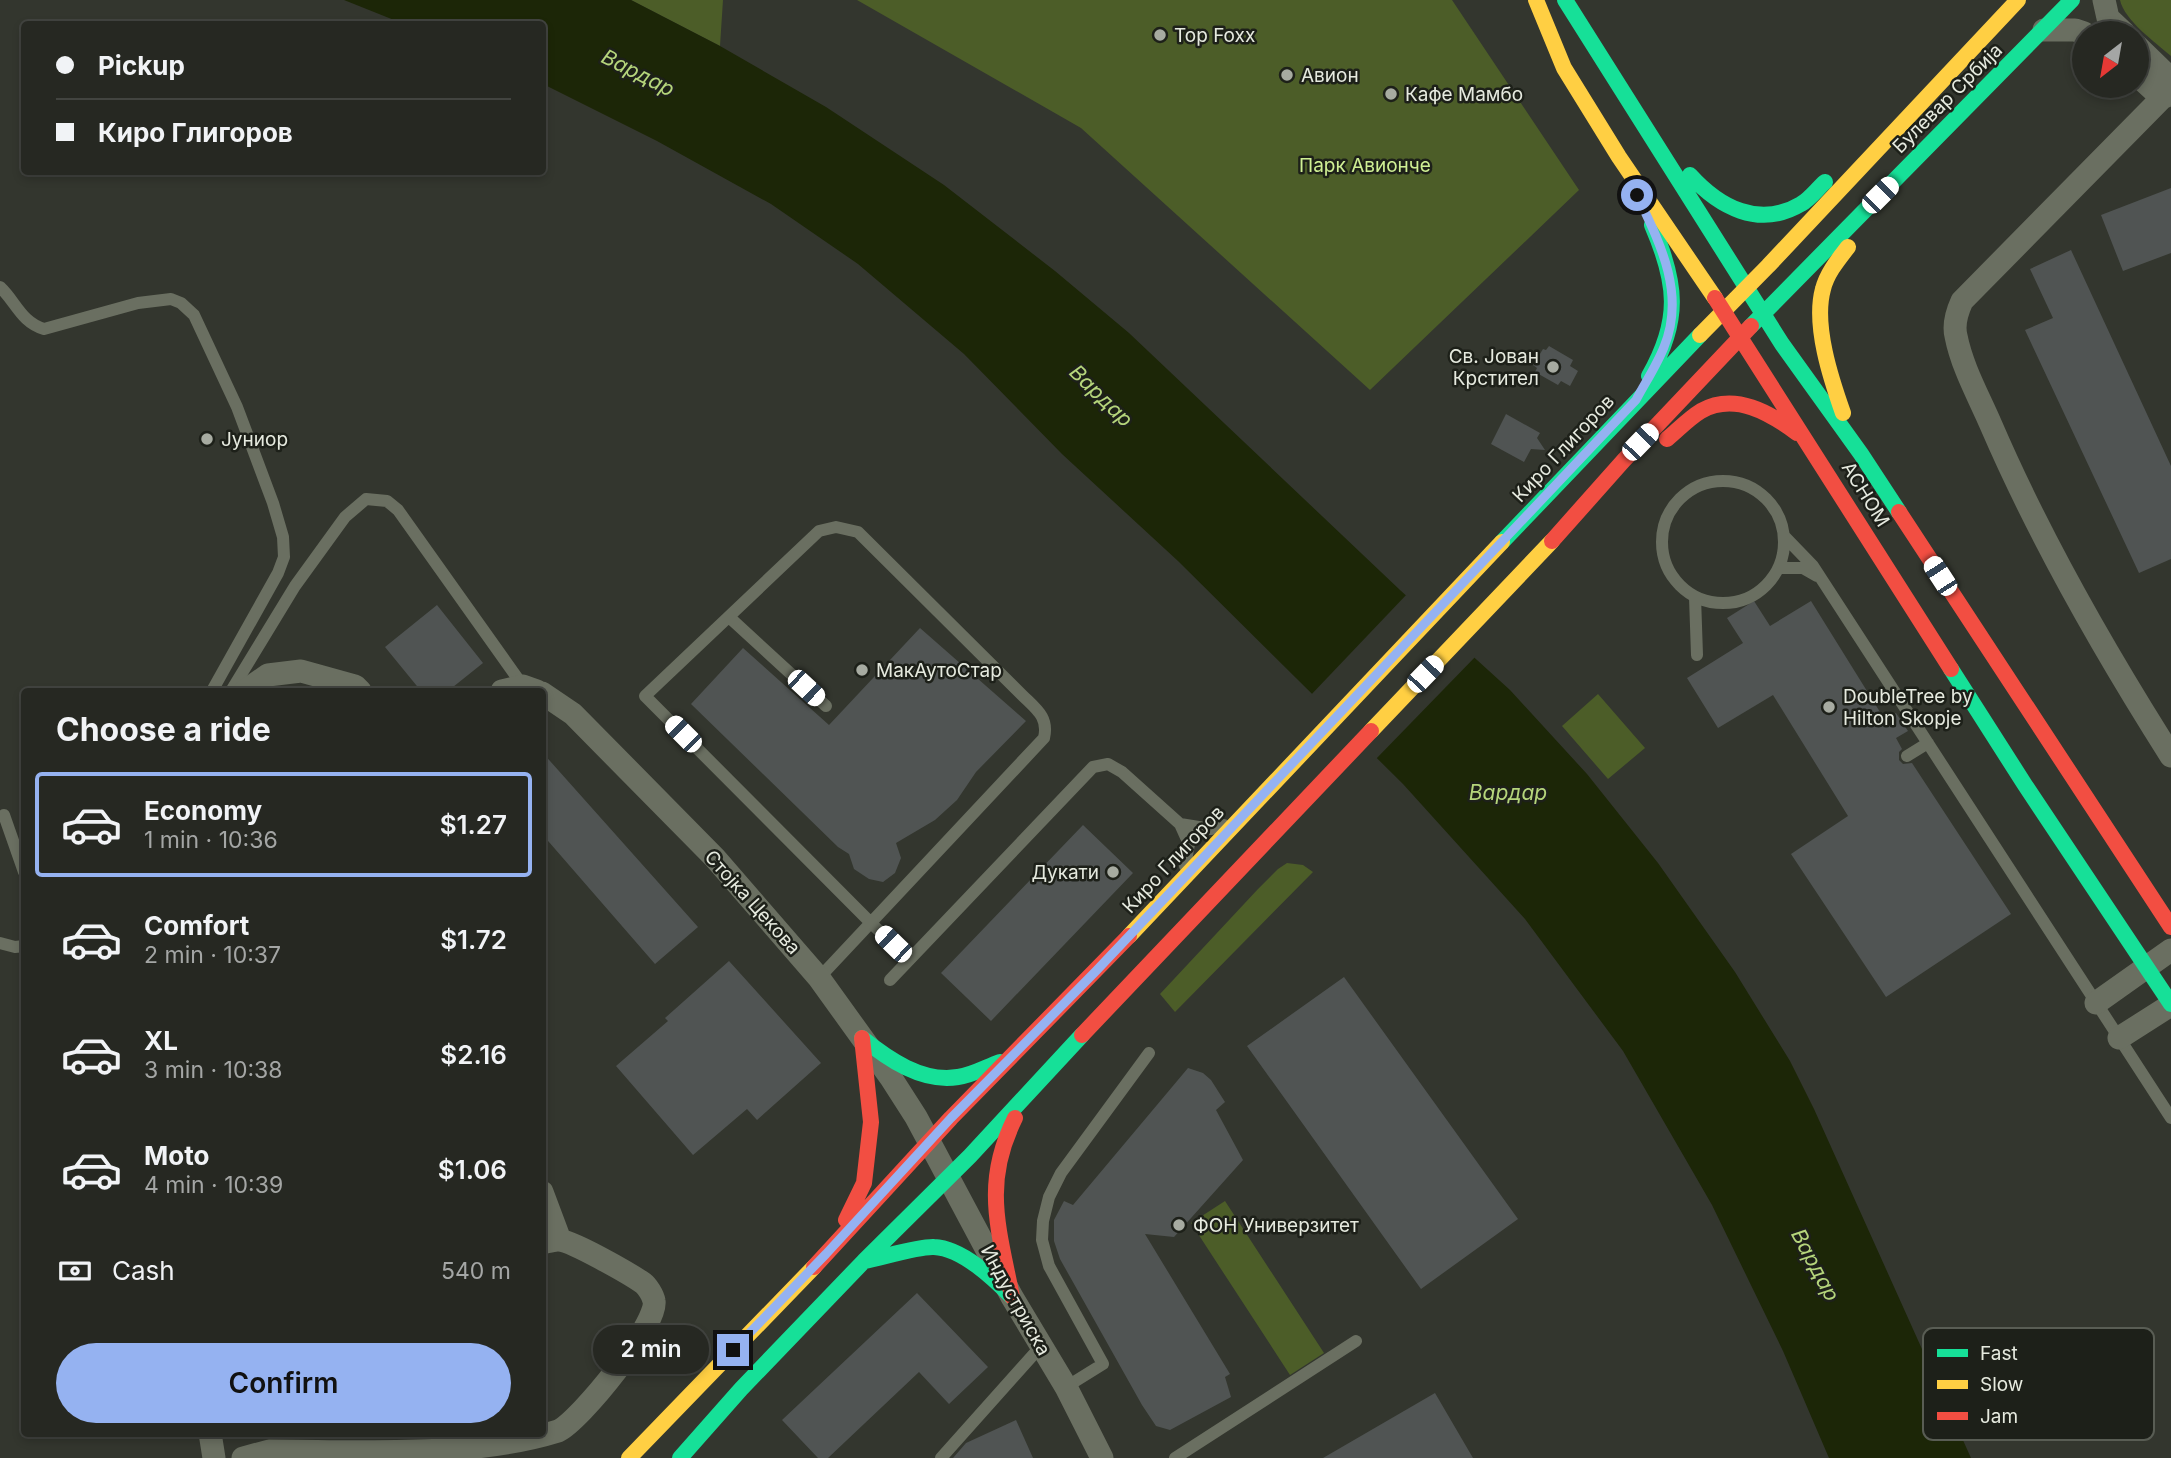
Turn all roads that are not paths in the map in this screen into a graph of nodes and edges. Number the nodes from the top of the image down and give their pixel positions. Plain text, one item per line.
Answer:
1 (1536, 0) edge
2 (1565, 0) edge
3 (2018, 0) edge
4 (2072, 0) edge
5 (2105, 0) edge
6 (2111, 21) edge
7 (2044, 30) junction
8 (2072, 30) edge
9 (1602, 58) junction
10 (2149, 63) edge
11 (2149, 81) edge
12 (2168, 90) edge
13 (1912, 115) junction
14 (1938, 138) junction
15 (1619, 157) junction
16 (0, 287) edge
17 (1746, 288) junction
18 (1724, 311) junction
19 (1763, 314) junction
20 (1741, 338) junction
21 (1636, 400) junction
22 (1808, 441) junction
23 (1861, 454) junction
24 (1623, 460) junction
25 (1784, 536) junction
26 (1779, 568) junction
27 (1821, 578) junction
28 (1695, 597) junction
29 (729, 617) junction
30 (1697, 655) dead end
31 (214, 688) edge
32 (233, 688) edge
33 (249, 688) edge
34 (357, 688) edge
35 (525, 688) edge
36 (546, 700) edge
37 (826, 706) dead end
38 (1928, 743) junction
39 (1907, 756) dead end
40 (2171, 756) edge
41 (4, 815) dead end
42 (1238, 821) junction
43 (1180, 824) junction
44 (21, 863) edge
45 (1181, 881) junction
46 (871, 923) junction
47 (2171, 927) edge
48 (0, 943) edge
49 (21, 946) edge
50 (2171, 950) edge
51 (914, 955) junction
52 (2147, 967) junction
53 (819, 978) junction
54 (890, 980) dead end
55 (2096, 1003) junction
56 (2171, 1004) edge
57 (862, 1038) junction
58 (2119, 1038) junction
59 (1149, 1053) dead end
60 (1009, 1059) junction
61 (1031, 1088) junction
62 (2171, 1118) edge
63 (928, 1142) junction
64 (948, 1179) junction
65 (546, 1214) edge
66 (551, 1241) edge
67 (826, 1254) junction
68 (864, 1261) junction
69 (1012, 1297) junction
70 (1356, 1341) dead end
71 (1042, 1345) junction
72 (1066, 1387) junction
73 (546, 1435) edge
74 (211, 1437) edge
75 (539, 1437) edge
76 (214, 1458) edge
77 (243, 1458) edge
78 (629, 1458) edge
79 (680, 1458) edge
80 (941, 1458) edge
81 (1102, 1458) edge
82 (1175, 1458) edge

1 - 15 street, АСНОМ
2 - 9 street, АСНОМ
3 - 13 street, Булевар Србија
4 - 7 street, Булевар Србија
5 - 6 street
7 - 8 street
7 - 14 street, Булевар Србија
9 - 13 street
9 - 17 street, АСНОМ
10 - 12 street
11 - 12 street
12 - 40 street
13 - 17 street, Булевар Србија
14 - 19 street, Булевар Србија
14 - 23 street
15 - 18 street, АСНОМ
15 - 21 street
16 - 31 lane
17 - 18 street, Киро Глигоров
17 - 19 street, АСНОМ
18 - 20 street, АСНОМ
18 - 21 street, Киро Глигоров
19 - 20 street
19 - 23 street, АСНОМ
20 - 22 street, АСНОМ
20 - 24 street
21 - 42 street, Киро Глигоров
22 - 24 street
22 - 52 street, АСНОМ
23 - 47 street, АСНОМ
24 - 61 street
25 - 26 lane
25 - 27 lane
25 - 28 lane
26 - 27 lane
26 - 28 lane
27 - 38 lane
28 - 30 lane
29 - 37 lane
29 - 46 lane
29 - 46 lane
32 - 35 lane
33 - 34 street
36 - 53 street, Стојка Цекова
38 - 39 lane
38 - 55 lane
41 - 44 lane
42 - 43 lane
42 - 45 street, Киро Глигоров
43 - 45 lane
43 - 51 lane
45 - 60 street, Киро Глигоров
46 - 51 lane
46 - 53 lane
48 - 49 lane
50 - 52 street
51 - 54 lane
52 - 55 street
52 - 56 street, АСНОМ
53 - 57 street, Стојка Цекова
55 - 58 lane
56 - 58 street
57 - 60 street
57 - 63 street, Стојка Цекова
57 - 67 street
58 - 62 lane
59 - 72 lane
60 - 63 street, Киро Глигоров
61 - 64 street
61 - 69 street
63 - 64 street, Индустриска
63 - 67 street, Киро Глигоров
64 - 68 street
64 - 69 street, Индустриска
65 - 66 street
66 - 73 street
67 - 78 street, Киро Глигоров
68 - 69 street
68 - 79 street
69 - 71 street, Индустриска
70 - 82 lane
71 - 72 street, Индустриска
71 - 80 lane
72 - 81 street, Индустриска
74 - 76 street
75 - 77 street

